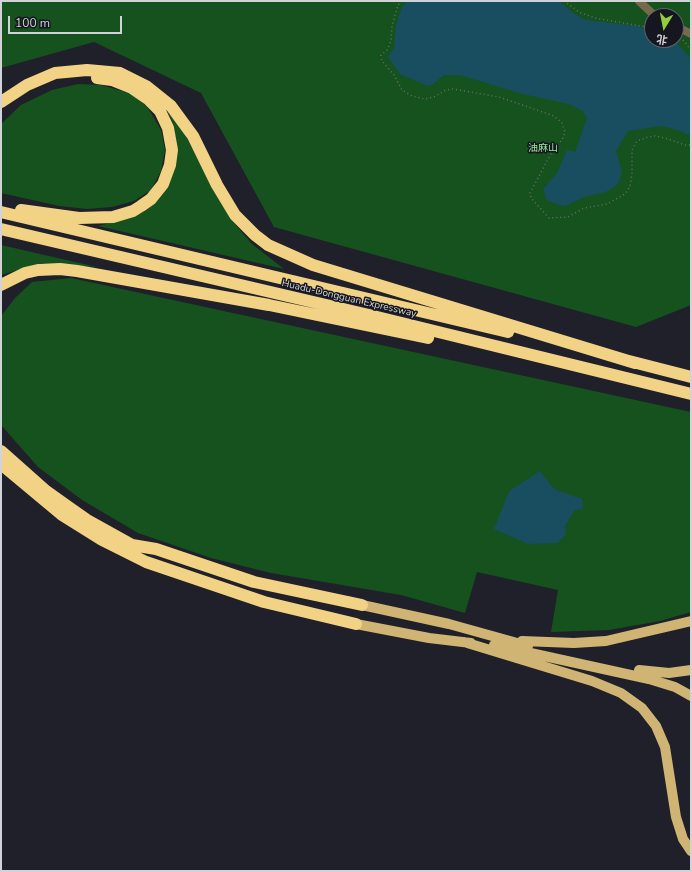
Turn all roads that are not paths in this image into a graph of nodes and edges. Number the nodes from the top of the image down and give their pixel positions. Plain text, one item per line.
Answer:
1 (639, 1) edge
2 (646, 8) edge
3 (1, 102) edge
4 (1, 112) edge
5 (1, 205) edge
6 (1, 212) edge
7 (20, 213) junction
8 (1, 229) edge
9 (1, 285) edge
10 (635, 363) junction
11 (691, 377) edge
12 (633, 380) junction
13 (691, 394) edge
14 (1, 446) edge
15 (1, 451) edge
16 (1, 464) edge
17 (21, 468) junction
18 (362, 605) joint
19 (691, 621) edge
20 (356, 624) joint
21 (497, 636) junction
22 (464, 642) junction
23 (691, 670) edge
24 (691, 696) edge
25 (691, 851) edge

1 - 2 street
3 - 10 highway
4 - 7 highway
5 - 7 highway
6 - 7 highway, Huadu-Dongguan Expressway
7 - 10 highway, Huadu-Dongguan Expressway
8 - 12 highway, Huadu-Dongguan Expressway
9 - 12 highway
10 - 11 highway, Huadu-Dongguan Expressway
12 - 13 highway, Huadu-Dongguan Expressway
14 - 17 highway
15 - 17 highway
16 - 20 highway
17 - 18 highway
18 - 21 main road
19 - 21 main road
20 - 22 main road
21 - 23 main road
22 - 24 main road
22 - 25 main road

